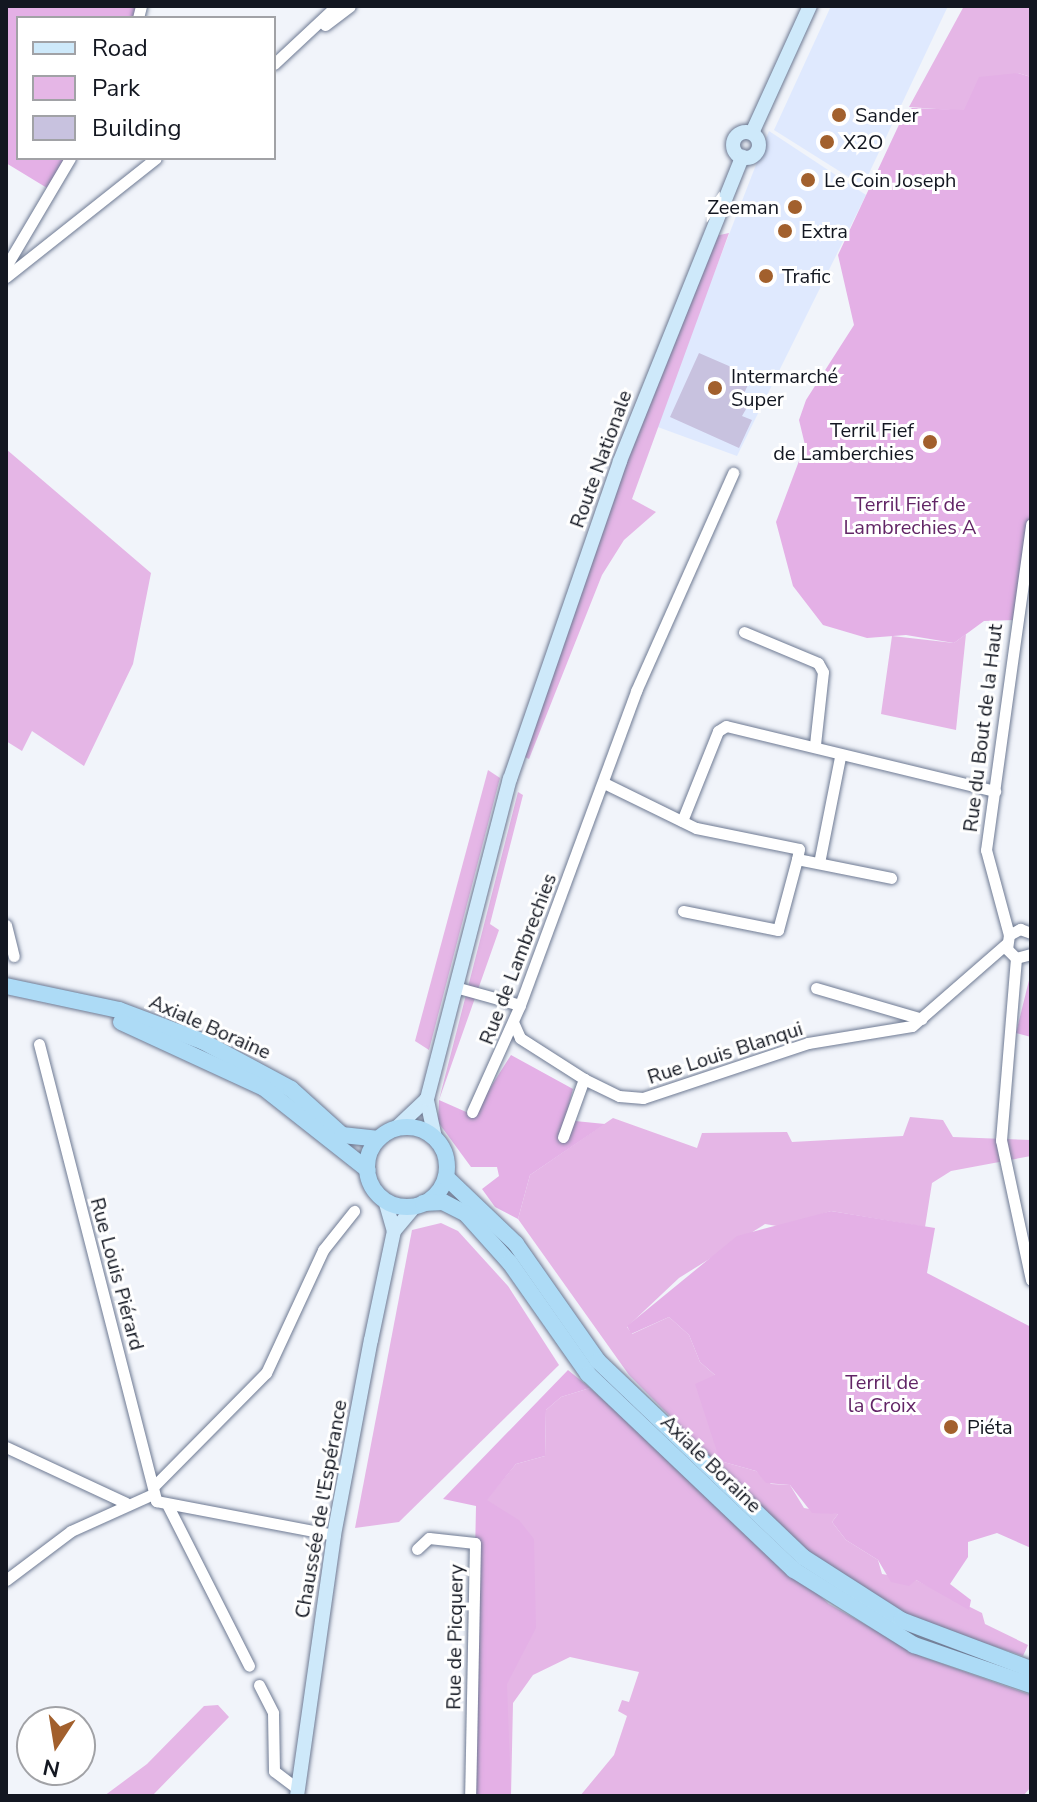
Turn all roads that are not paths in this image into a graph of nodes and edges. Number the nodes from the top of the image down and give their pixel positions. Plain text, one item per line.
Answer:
1 (336, 6) edge
2 (350, 6) edge
3 (810, 6) edge
4 (311, 34) junction
5 (276, 62) edge
6 (69, 160) edge
7 (153, 160) edge
8 (7, 276) edge
9 (733, 473) dead end
10 (1031, 524) edge
11 (744, 632) dead end
12 (815, 744) junction
13 (840, 757) junction
14 (604, 783) junction
15 (995, 791) junction
16 (682, 821) junction
17 (798, 854) junction
18 (820, 858) junction
19 (891, 878) dead end
20 (683, 911) dead end
21 (6, 925) edge
22 (1031, 933) edge
23 (1008, 940) junction
24 (1031, 954) edge
25 (14, 956) dead end
26 (1016, 958) junction
27 (6, 986) edge
28 (455, 987) junction
29 (816, 988) dead end
30 (6, 996) edge
31 (520, 1005) junction
32 (922, 1019) junction
33 (513, 1022) junction
34 (39, 1044) dead end
35 (584, 1079) junction
36 (427, 1099) junction
37 (472, 1112) dead end
38 (395, 1129) junction
39 (563, 1137) dead end
40 (435, 1138) junction
41 (379, 1139) junction
42 (368, 1170) junction
43 (446, 1177) junction
44 (385, 1200) junction
45 (419, 1205) junction
46 (354, 1211) dead end
47 (394, 1231) junction
48 (1025, 1237) edge
49 (1031, 1280) edge
50 (6, 1447) edge
51 (158, 1497) junction
52 (128, 1502) junction
53 (334, 1535) junction
54 (417, 1549) dead end
55 (6, 1580) edge
56 (249, 1666) dead end
57 (1031, 1669) edge
58 (259, 1685) dead end
59 (1031, 1685) edge
60 (298, 1792) edge
61 (470, 1796) edge

1 - 4 street
2 - 4 street
3 - 28 main road, Route Nationale
4 - 5 street
6 - 8 street
7 - 8 street
9 - 14 street, Rue de Lambrechies
10 - 15 street, Rue du Bout de la Haut
11 - 12 street
12 - 13 street
12 - 16 street
13 - 15 street
13 - 18 street
14 - 16 street
14 - 31 street, Rue de Lambrechies
15 - 23 street, Rue du Bout de la Haut
16 - 17 street
17 - 18 street
17 - 20 street
18 - 19 street
21 - 25 street
22 - 23 street
23 - 26 street
23 - 32 street, Rue Louis Blanqui
24 - 26 street
26 - 48 street
27 - 41 highway, Axiale Boraine
28 - 31 street
28 - 36 main road
29 - 32 street
30 - 42 highway, Axiale Boraine
31 - 33 street, Rue de Lambrechies
32 - 35 street, Rue Louis Blanqui
33 - 35 street, Rue Louis Blanqui
33 - 37 street, Rue de Lambrechies
34 - 51 street, Rue Louis Piérard
35 - 39 street
36 - 38 main road
36 - 40 main road
38 - 40 highway
38 - 41 highway
40 - 43 highway
41 - 42 highway
42 - 44 highway
43 - 45 highway
43 - 57 highway, Axiale Boraine
44 - 45 highway
44 - 47 main road
45 - 47 main road
45 - 59 highway, Axiale Boraine
46 - 51 street
47 - 53 main road, Chaussée de l'Espérance
48 - 49 street
50 - 52 street
51 - 52 street
51 - 53 street
51 - 56 street, Rue Louis Piérard
52 - 55 street
53 - 60 main road, Chaussée de l'Espérance
54 - 61 street, Rue de Picquery
58 - 60 street

